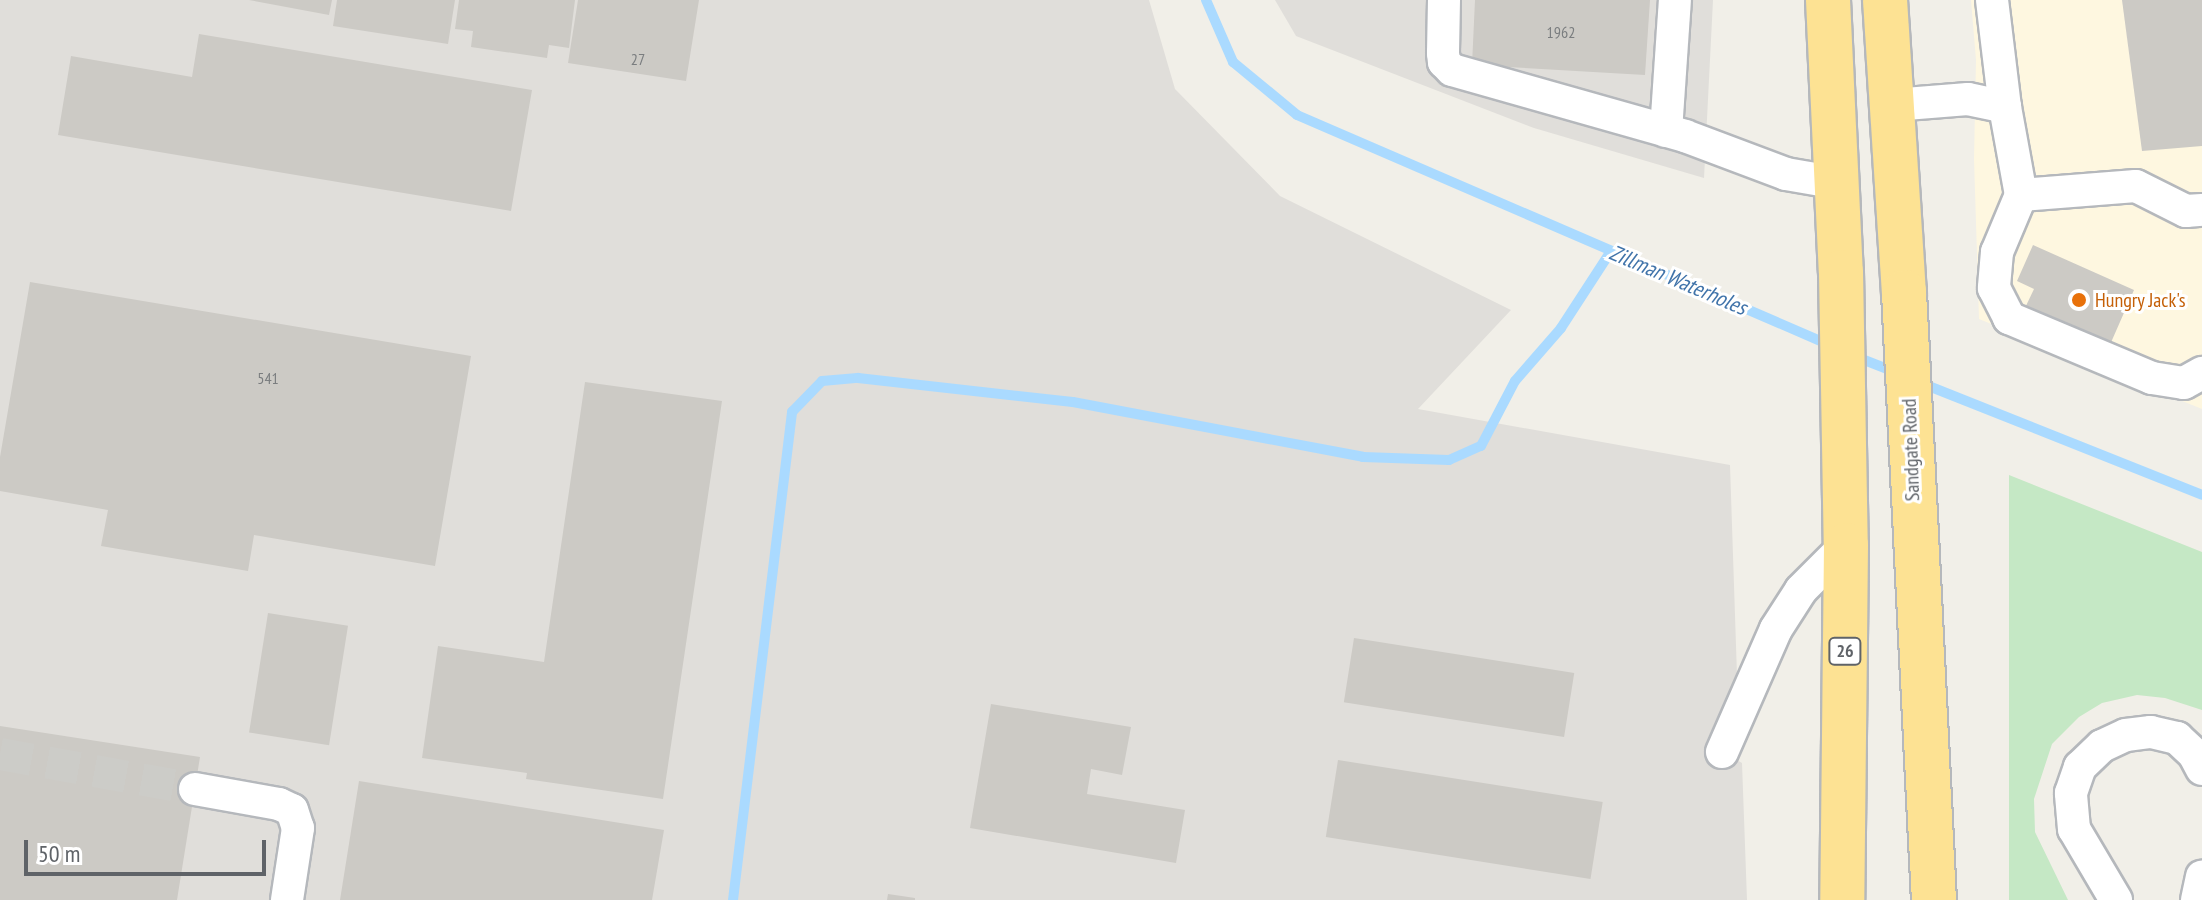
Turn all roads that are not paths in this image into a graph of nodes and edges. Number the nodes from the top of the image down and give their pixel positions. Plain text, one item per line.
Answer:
1 (1444, 0) edge
2 (1675, 0) edge
3 (1828, 0) edge
4 (1885, 0) edge
5 (1992, 0) edge
6 (1893, 105) junction
7 (2005, 107) junction
8 (1666, 131) junction
9 (1838, 183) junction
10 (2021, 195) junction
11 (2202, 210) edge
12 (2202, 373) edge
13 (1846, 545) junction
14 (1722, 752) dead end
15 (2202, 769) edge
16 (195, 789) tunnel mouth
17 (2202, 877) edge
18 (287, 900) edge
19 (1842, 900) edge
20 (1934, 900) edge
21 (2116, 900) edge
22 (2197, 900) edge

1 - 8 street
2 - 8 street
3 - 9 highway, 26
4 - 6 highway, Sandgate Road
5 - 7 street
6 - 7 street
6 - 20 highway, Sandgate Road
7 - 10 street
8 - 9 street
9 - 13 highway, 26
10 - 11 street
10 - 12 street
13 - 14 street
13 - 19 highway, 26
15 - 21 street
16 - 18 street
17 - 22 street

